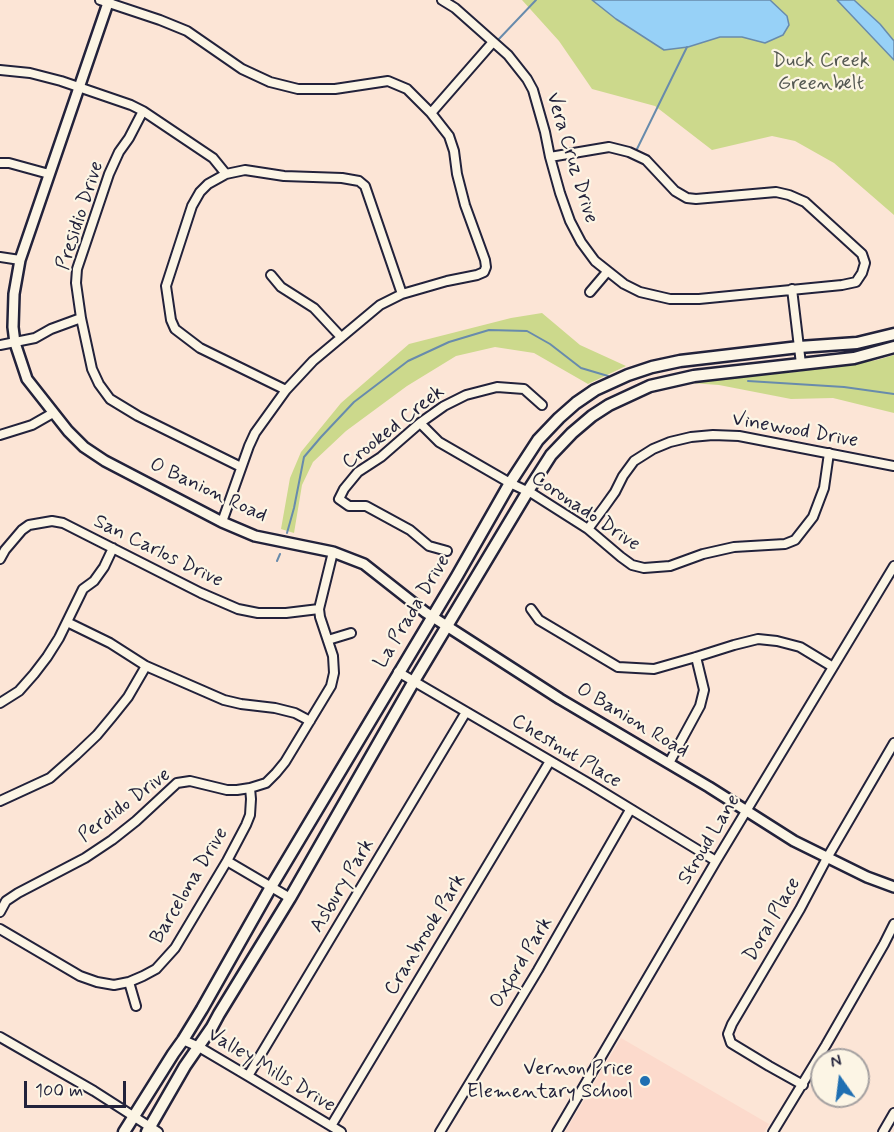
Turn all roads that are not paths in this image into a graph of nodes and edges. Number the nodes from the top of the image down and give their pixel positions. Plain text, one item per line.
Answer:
1 (442, 0) edge
2 (106, 1) edge
3 (493, 42) junction
4 (0, 70) edge
5 (79, 87) junction
6 (143, 111) junction
7 (431, 113) junction
8 (550, 157) junction
9 (0, 163) edge
10 (49, 174) junction
11 (226, 174) junction
12 (0, 257) edge
13 (20, 260) junction
14 (607, 272) junction
15 (271, 275) dead end
16 (792, 289) junction
17 (590, 292) dead end
18 (402, 294) junction
19 (81, 318) junction
20 (894, 334) edge
21 (341, 337) junction
22 (15, 343) junction
23 (0, 345) edge
24 (799, 347) junction
25 (894, 347) edge
26 (801, 364) junction
27 (286, 390) junction
28 (542, 405) dead end
29 (53, 413) junction
30 (420, 423) junction
31 (0, 435) edge
32 (829, 453) junction
33 (894, 466) edge
34 (241, 467) junction
35 (510, 483) junction
36 (528, 491) junction
37 (222, 522) junction
38 (588, 529) junction
39 (113, 548) junction
40 (3, 549) edge
41 (447, 551) dead end
42 (333, 552) junction
43 (0, 559) edge
44 (894, 566) edge
45 (319, 609) junction
46 (531, 609) dead end
47 (432, 617) junction
48 (67, 622) junction
49 (447, 627) junction
50 (351, 633) dead end
51 (328, 640) junction
52 (696, 657) junction
53 (146, 666) junction
54 (833, 667) junction
55 (398, 672) junction
56 (414, 681) junction
57 (0, 703) edge
58 (466, 712) junction
59 (309, 721) junction
60 (894, 743) edge
61 (549, 761) junction
62 (669, 763) junction
63 (250, 788) junction
64 (0, 801) edge
65 (630, 810) junction
66 (746, 811) junction
67 (827, 858) junction
68 (227, 861) junction
69 (716, 861) junction
70 (271, 887) junction
71 (894, 887) edge
72 (291, 898) junction
73 (0, 912) edge
74 (894, 924) edge
75 (0, 928) edge
76 (129, 982) junction
77 (136, 1006) dead end
78 (0, 1037) edge
79 (183, 1040) junction
80 (199, 1047) junction
81 (248, 1076) junction
82 (802, 1085) junction
83 (894, 1113) edge
84 (134, 1115) junction
85 (331, 1126) junction
86 (152, 1130) edge
87 (124, 1132) edge
88 (341, 1132) edge
89 (440, 1132) edge
90 (557, 1132) edge
91 (773, 1132) edge
92 (883, 1132) edge

1 - 3 street, Vera Cruz Drive
2 - 5 street, O Banion Road
2 - 7 street
3 - 7 street
3 - 8 street, Vera Cruz Drive
4 - 5 street
5 - 6 street
5 - 10 street, O Banion Road
6 - 11 street
6 - 19 street, Presidio Drive
7 - 18 street
8 - 14 street, Vera Cruz Drive
8 - 16 street, Vera Cruz Drive
9 - 10 street
10 - 13 street, O Banion Road
11 - 18 street
11 - 27 street
12 - 13 street
13 - 22 street, O Banion Road
14 - 16 street, Vera Cruz Drive
14 - 17 street
15 - 21 street
16 - 24 street
18 - 21 street
19 - 22 street
19 - 34 street, Presidio Drive
20 - 24 main road, La Prada Drive
21 - 27 street
22 - 23 street
22 - 29 street, O Banion Road
24 - 26 street
24 - 35 main road, La Prada Drive
25 - 26 main road, La Prada Drive
26 - 36 main road, La Prada Drive
27 - 34 street
28 - 30 street, Crooked Creek
29 - 31 street
29 - 37 street, O Banion Road
30 - 35 street, Coronado Drive
30 - 41 street, Crooked Creek
32 - 33 street, Vinewood Drive
32 - 38 street, Vinewood Drive
32 - 38 street, Coronado Drive
34 - 37 street
35 - 36 street, Coronado Drive
35 - 47 main road, La Prada Drive
36 - 38 street, Coronado Drive
36 - 49 main road, La Prada Drive
37 - 42 street, O Banion Road
39 - 40 street, San Carlos Drive
39 - 45 street, San Carlos Drive
39 - 48 street
40 - 43 street, San Carlos Drive
42 - 45 street, Perdido Drive
42 - 47 street, O Banion Road
44 - 54 street, Stroud Lane
45 - 51 street, Perdido Drive
46 - 52 street
47 - 49 street, O Banion Road
47 - 55 main road, La Prada Drive
48 - 53 street
48 - 57 street
49 - 56 main road, La Prada Drive
49 - 62 street, O Banion Road
50 - 51 street
51 - 59 street, Perdido Drive
52 - 54 street
52 - 62 street
53 - 59 street
53 - 64 street
54 - 66 street, Stroud Lane
55 - 56 street, Chestnut Place
55 - 70 main road, La Prada Drive
56 - 58 street, Chestnut Place
56 - 72 main road, La Prada Drive
58 - 61 street, Chestnut Place
58 - 81 street, Asbury Park
59 - 63 street, Perdido Drive
60 - 67 street, Doral Place
61 - 65 street, Chestnut Place
61 - 85 street, Cranbrook Park
62 - 66 street, O Banion Road
63 - 68 street, Barcelona Drive
63 - 73 street, Perdido Drive
65 - 69 street, Chestnut Place
65 - 89 street, Oxford Park
66 - 67 street, O Banion Road
66 - 69 street, Stroud Lane
67 - 71 street, O Banion Road
67 - 82 street, Doral Place
68 - 70 street
68 - 76 street, Barcelona Drive
69 - 90 street, Stroud Lane
70 - 72 street
70 - 79 main road, La Prada Drive
72 - 80 main road, La Prada Drive
74 - 82 street
75 - 76 street, Barcelona Drive
76 - 77 street
78 - 84 street
79 - 80 street, Valley Mills Drive
79 - 84 main road, La Prada Drive
80 - 81 street, Valley Mills Drive
80 - 86 main road, La Prada Drive
81 - 85 street, Valley Mills Drive
82 - 91 street
83 - 92 street
84 - 86 street
84 - 87 main road, La Prada Drive
85 - 88 street, Valley Mills Drive

